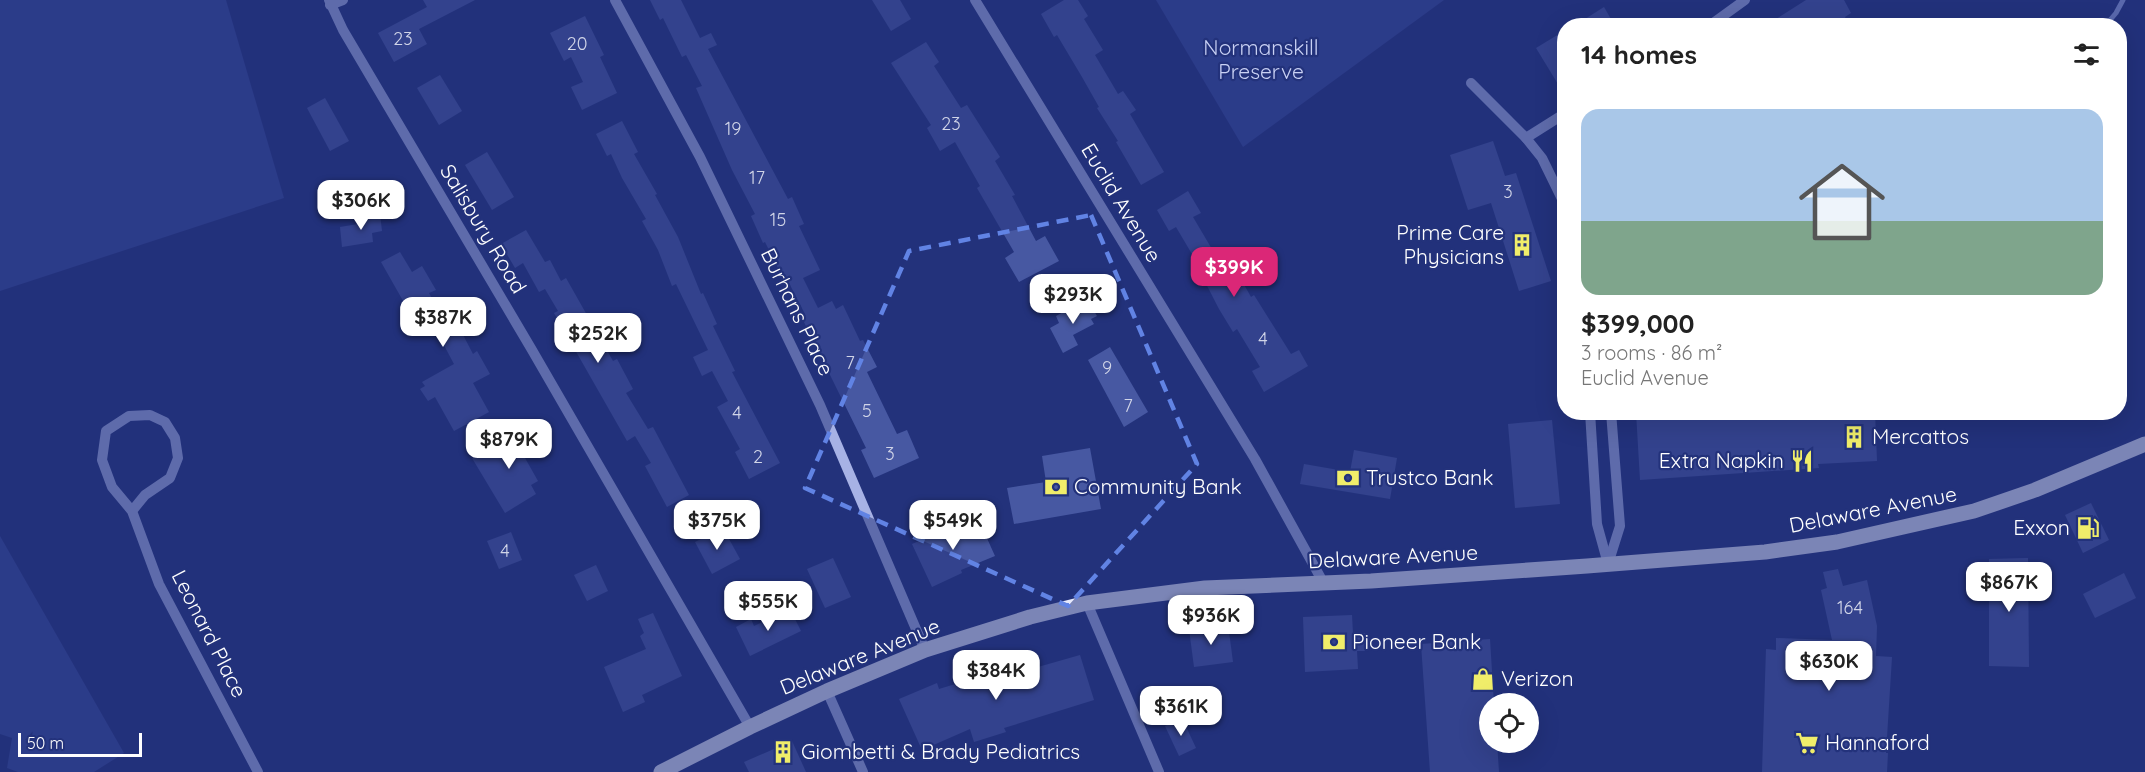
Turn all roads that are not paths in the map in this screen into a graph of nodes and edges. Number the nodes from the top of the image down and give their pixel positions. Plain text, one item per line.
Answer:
1 (343, 0) edge
2 (615, 0) edge
3 (975, 0) edge
4 (1745, 0) edge
5 (330, 3) edge
6 (1720, 18) edge
7 (1471, 83) dead end
8 (1557, 118) edge
9 (1526, 138) junction
10 (1557, 189) edge
11 (1590, 420) edge
12 (1612, 420) edge
13 (2145, 444) edge
14 (132, 511) junction
15 (1608, 564) junction
16 (1323, 582) junction
17 (1087, 603) junction
18 (925, 650) junction
19 (827, 691) junction
20 (750, 727) junction
21 (258, 772) edge
22 (661, 772) edge
23 (863, 772) edge
24 (1159, 772) edge

1 - 5 street
2 - 18 street, Burhans Place
3 - 16 street, Euclid Avenue
4 - 6 street
5 - 20 street, Salisbury Road
7 - 9 street
8 - 9 street
9 - 10 street
11 - 15 street
12 - 15 street
13 - 15 main road, Delaware Avenue
14 - 14 street, Leonard Place
14 - 21 street, Leonard Place
15 - 16 main road, Delaware Avenue
16 - 17 main road, Delaware Avenue
17 - 18 main road, Delaware Avenue
17 - 24 street
18 - 19 main road, Delaware Avenue
19 - 20 main road, Delaware Avenue
19 - 23 street
20 - 22 main road, Delaware Avenue

